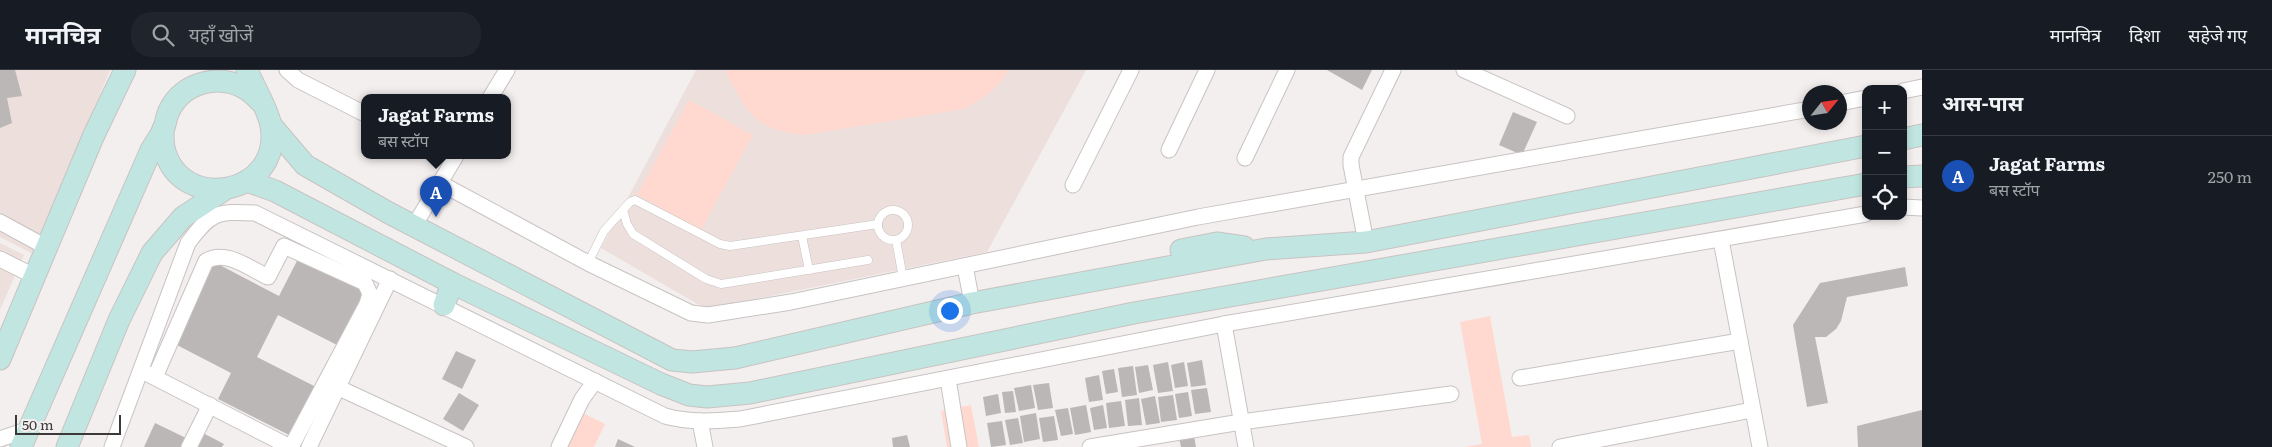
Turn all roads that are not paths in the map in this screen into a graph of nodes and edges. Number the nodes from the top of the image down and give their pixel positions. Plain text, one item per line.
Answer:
1 (125, 70) edge
2 (191, 70) edge
3 (247, 70) edge
4 (286, 70) edge
5 (507, 70) edge
6 (1131, 70) edge
7 (1207, 70) edge
8 (1287, 70) edge
9 (1393, 70) edge
10 (1464, 70) edge
11 (1922, 87) edge
12 (1907, 90) edge
13 (492, 94) edge
14 (179, 96) junction
15 (1862, 99) edge
16 (260, 101) junction
17 (1847, 102) edge
18 (1802, 110) edge
19 (361, 112) edge
20 (1567, 116) dead end
21 (271, 126) junction
22 (163, 129) junction
23 (1922, 135) edge
24 (1907, 138) edge
25 (1862, 147) edge
26 (1169, 150) dead end
27 (1245, 158) dead end
28 (450, 159) edge
29 (1922, 176) edge
30 (1907, 177) edge
31 (247, 182) junction
32 (440, 183) junction
33 (1073, 185) dead end
34 (1862, 185) edge
35 (224, 190) junction
36 (1356, 190) junction
37 (1907, 207) edge
38 (1922, 208) edge
39 (623, 210) junction
40 (1862, 215) edge
41 (0, 222) edge
42 (878, 224) junction
43 (414, 226) junction
44 (802, 236) junction
45 (896, 240) junction
46 (1722, 240) junction
47 (1366, 242) junction
48 (46, 247) junction
49 (0, 258) edge
50 (868, 260) dead end
51 (588, 263) junction
52 (965, 266) junction
53 (809, 270) junction
54 (34, 276) junction
55 (903, 278) junction
56 (390, 279) junction
57 (452, 283) junction
58 (972, 303) junction
59 (444, 305) junction
60 (1224, 324) junction
61 (1740, 341) junction
62 (0, 359) edge
63 (140, 370) junction
64 (154, 377) junction
65 (1520, 378) dead end
66 (948, 379) junction
67 (595, 381) junction
68 (337, 387) junction
69 (1451, 394) dead end
70 (210, 405) junction
71 (1752, 410) junction
72 (700, 421) junction
73 (1241, 422) junction
74 (25, 438) edge
75 (0, 439) edge
76 (67, 447) edge
77 (112, 447) edge
78 (189, 447) edge
79 (291, 447) edge
80 (309, 447) edge
81 (466, 447) edge
82 (559, 447) edge
83 (705, 447) edge
84 (959, 447) edge
85 (1090, 447) edge
86 (1246, 447) edge
87 (1560, 447) edge
88 (1760, 447) edge

1 - 48 street
2 - 14 street
3 - 16 street
4 - 19 street
5 - 13 street
6 - 33 street
7 - 26 street
8 - 27 street
9 - 36 street
10 - 20 street
11 - 12 street
14 - 16 street
14 - 22 street
15 - 17 street
16 - 21 street
18 - 36 street
21 - 31 street
21 - 43 street
22 - 35 street
22 - 74 street
23 - 24 street
25 - 47 street
28 - 32 street
29 - 30 street
31 - 35 street
31 - 57 street
32 - 43 street
32 - 51 street
34 - 57 street
35 - 76 street
36 - 47 street
36 - 52 street
37 - 38 street
39 - 44 lane
39 - 51 lane
39 - 53 lane
40 - 46 street
41 - 48 street
42 - 44 lane
42 - 45 lane
42 - 45 lane
43 - 58 street
44 - 53 lane
45 - 55 lane
46 - 60 street
46 - 61 street
47 - 58 street
48 - 54 street
49 - 54 street
50 - 53 lane
51 - 55 street
52 - 55 street
52 - 58 street
54 - 62 street
56 - 59 street
56 - 63 street
56 - 68 street
57 - 59 street
59 - 67 street
60 - 66 street
60 - 73 street
61 - 65 street
61 - 71 street
63 - 64 street
63 - 77 street
64 - 70 street
64 - 79 street
66 - 72 street
66 - 84 street
67 - 72 street
67 - 82 street
68 - 80 street
68 - 81 street
69 - 73 street
70 - 78 street
70 - 79 street
71 - 87 street
71 - 88 street
72 - 83 street
73 - 85 street
73 - 86 street
74 - 75 street

